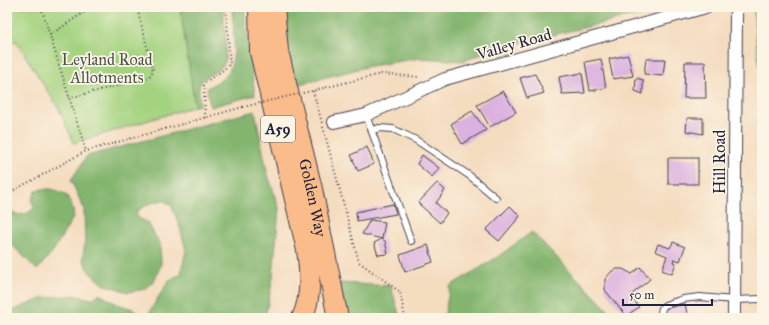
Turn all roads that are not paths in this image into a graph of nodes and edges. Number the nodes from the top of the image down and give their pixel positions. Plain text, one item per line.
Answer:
1 (259, 7) edge
2 (274, 7) edge
3 (706, 7) edge
4 (736, 7) edge
5 (366, 115) junction
6 (334, 122) dead end
7 (372, 130) junction
8 (496, 198) dead end
9 (411, 241) dead end
10 (762, 299) edge
11 (734, 300) junction
12 (660, 317) edge
13 (302, 318) edge
14 (338, 318) edge
15 (734, 318) edge

1 - 13 highway, Golden Way / A59
2 - 14 highway, Golden Way / A59
3 - 5 street, Valley Road
4 - 11 street, Hill Road
5 - 6 street, Valley Road
5 - 7 lane
7 - 8 lane
7 - 9 lane
10 - 11 lane
11 - 12 lane
11 - 15 street, Hill Road

